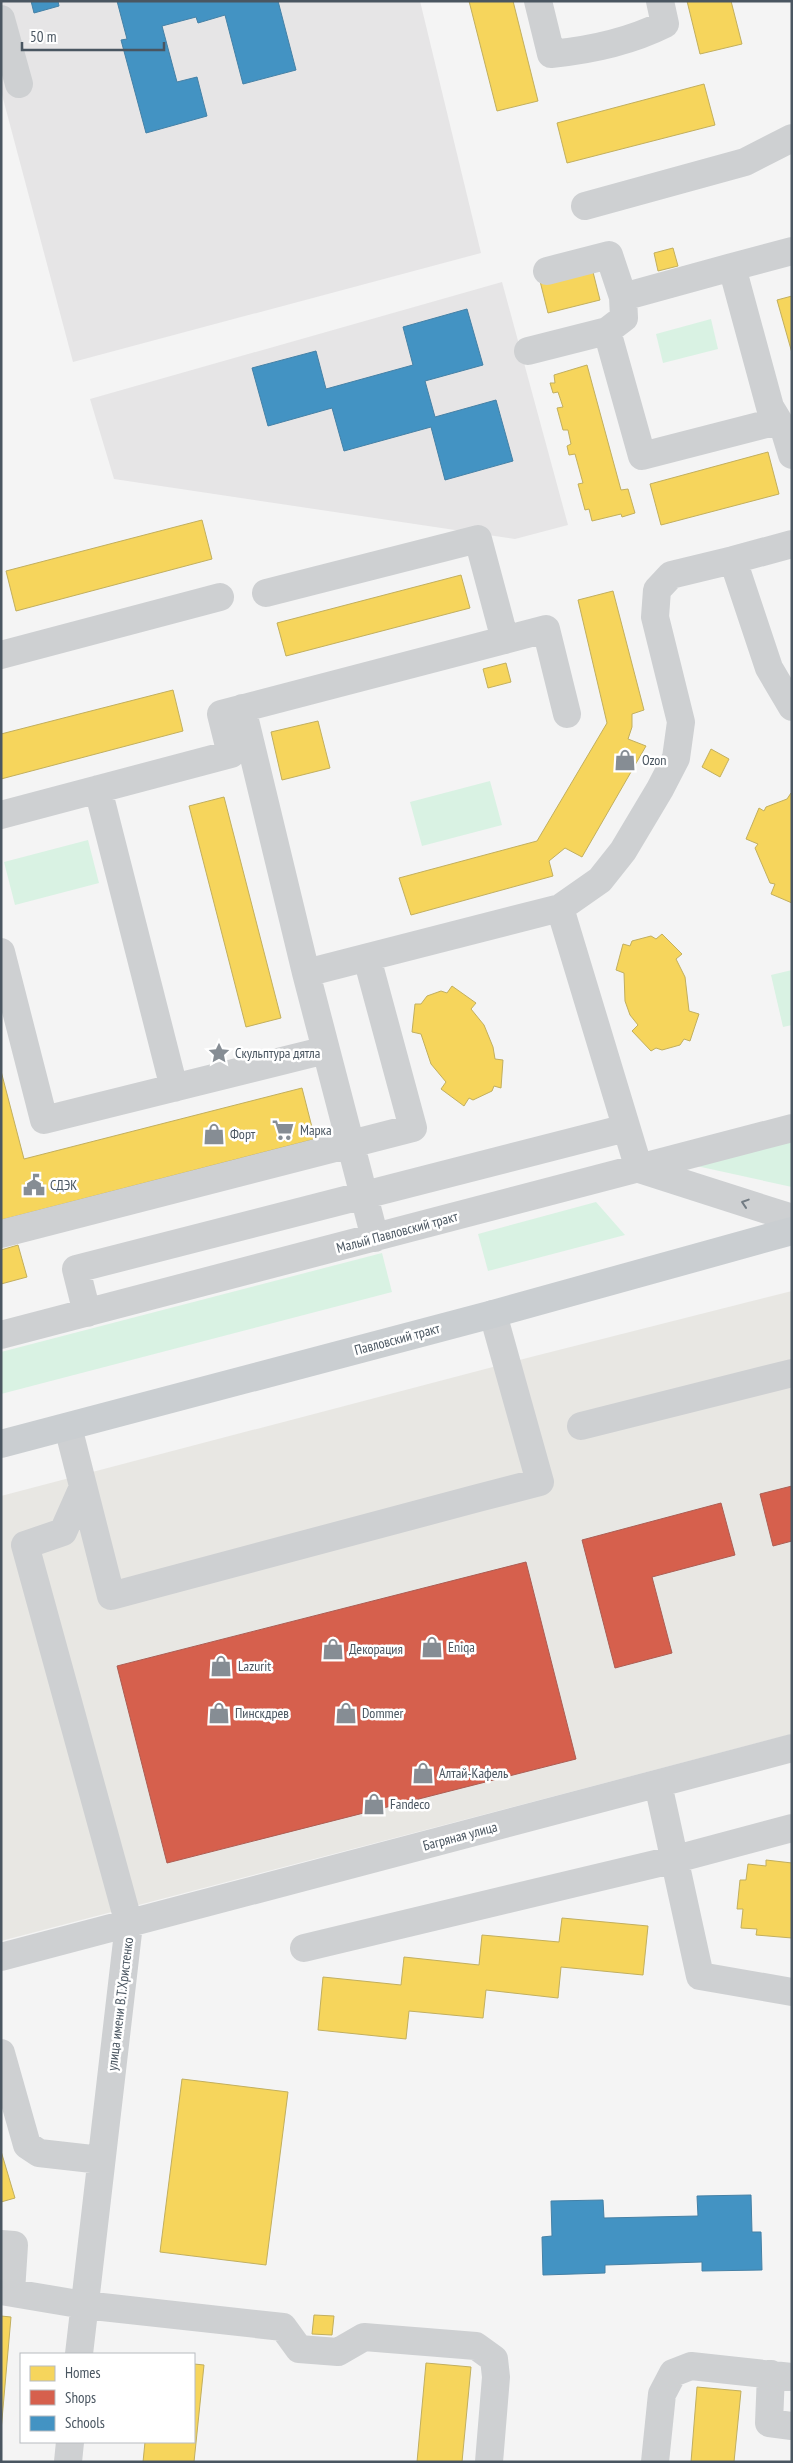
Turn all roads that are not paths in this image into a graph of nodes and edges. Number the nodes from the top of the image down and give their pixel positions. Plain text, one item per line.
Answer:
1 (538, 1) edge
2 (660, 1) edge
3 (1, 19) edge
4 (18, 84) dead end
5 (792, 138) edge
6 (585, 206) dead end
7 (792, 251) edge
8 (732, 267) junction
9 (547, 271) dead end
10 (623, 297) junction
11 (607, 331) junction
12 (528, 352) dead end
13 (778, 421) junction
14 (792, 455) edge
15 (792, 544) edge
16 (733, 560) junction
17 (266, 593) dead end
18 (220, 597) dead end
19 (505, 640) junction
20 (1, 655) edge
21 (792, 707) edge
22 (567, 714) dead end
23 (241, 751) junction
24 (98, 789) junction
25 (1, 815) edge
26 (560, 908) junction
27 (1, 952) edge
28 (367, 958) junction
29 (306, 972) junction
30 (326, 1050) junction
31 (174, 1088) junction
32 (626, 1128) junction
33 (792, 1128) edge
34 (351, 1144) junction
35 (639, 1169) junction
36 (364, 1194) junction
37 (792, 1218) edge
38 (792, 1231) edge
39 (1, 1234) edge
40 (375, 1238) junction
41 (87, 1313) junction
42 (493, 1314) junction
43 (1, 1335) edge
44 (792, 1373) edge
45 (581, 1426) dead end
46 (68, 1427) junction
47 (1, 1444) edge
48 (83, 1487) junction
49 (792, 1748) edge
50 (658, 1784) junction
51 (792, 1828) edge
52 (676, 1859) junction
53 (129, 1924) junction
54 (304, 1948) dead end
55 (1, 1957) edge
56 (792, 1992) edge
57 (1, 2053) edge
58 (101, 2160) junction
59 (1, 2244) edge
60 (6, 2291) edge
61 (84, 2305) junction
62 (79, 2353) edge
63 (781, 2376) edge
64 (792, 2426) edge
65 (70, 2443) edge
66 (68, 2462) edge
67 (489, 2462) edge
68 (655, 2462) edge

1 - 2 street
3 - 4 street
5 - 6 street
7 - 8 street
8 - 10 street
8 - 13 street
9 - 10 street
10 - 11 street
11 - 12 street
11 - 13 street
13 - 14 street
15 - 16 street
16 - 21 street
16 - 26 street
17 - 19 street
18 - 20 street
19 - 22 street
19 - 23 street
23 - 24 street
23 - 29 street
24 - 25 street
24 - 31 street
26 - 28 street
26 - 32 street
27 - 31 street
28 - 29 street
28 - 34 street
29 - 30 street
30 - 31 street
30 - 34 street
32 - 35 street
32 - 36 street
33 - 35 street, Малый Павловский тракт
34 - 36 street
34 - 39 street
37 -> 35 street
35 - 40 street, Малый Павловский тракт
36 - 40 street
36 - 41 street
38 - 42 main road, Павловский тракт
40 - 41 street, Малый Павловский тракт
41 - 43 street, Малый Павловский тракт
42 - 46 main road, Павловский тракт
42 - 48 street
44 - 45 street
46 - 47 main road, Павловский тракт
46 - 48 street
48 - 53 street, улица имени В.Т.Христенко
49 - 50 street, Багряная улица
50 - 52 street
50 - 53 street, Багряная улица
51 - 52 street
52 - 54 street
52 - 56 street
53 - 55 street, Багряная улица
53 - 58 street, улица имени В.Т.Христенко
57 - 58 street
58 - 61 street, улица имени В.Т.Христенко
59 - 60 street
60 - 61 street
61 - 62 street, улица имени В.Т.Христенко
61 - 67 street
63 - 64 street
63 - 68 street
65 - 66 street

